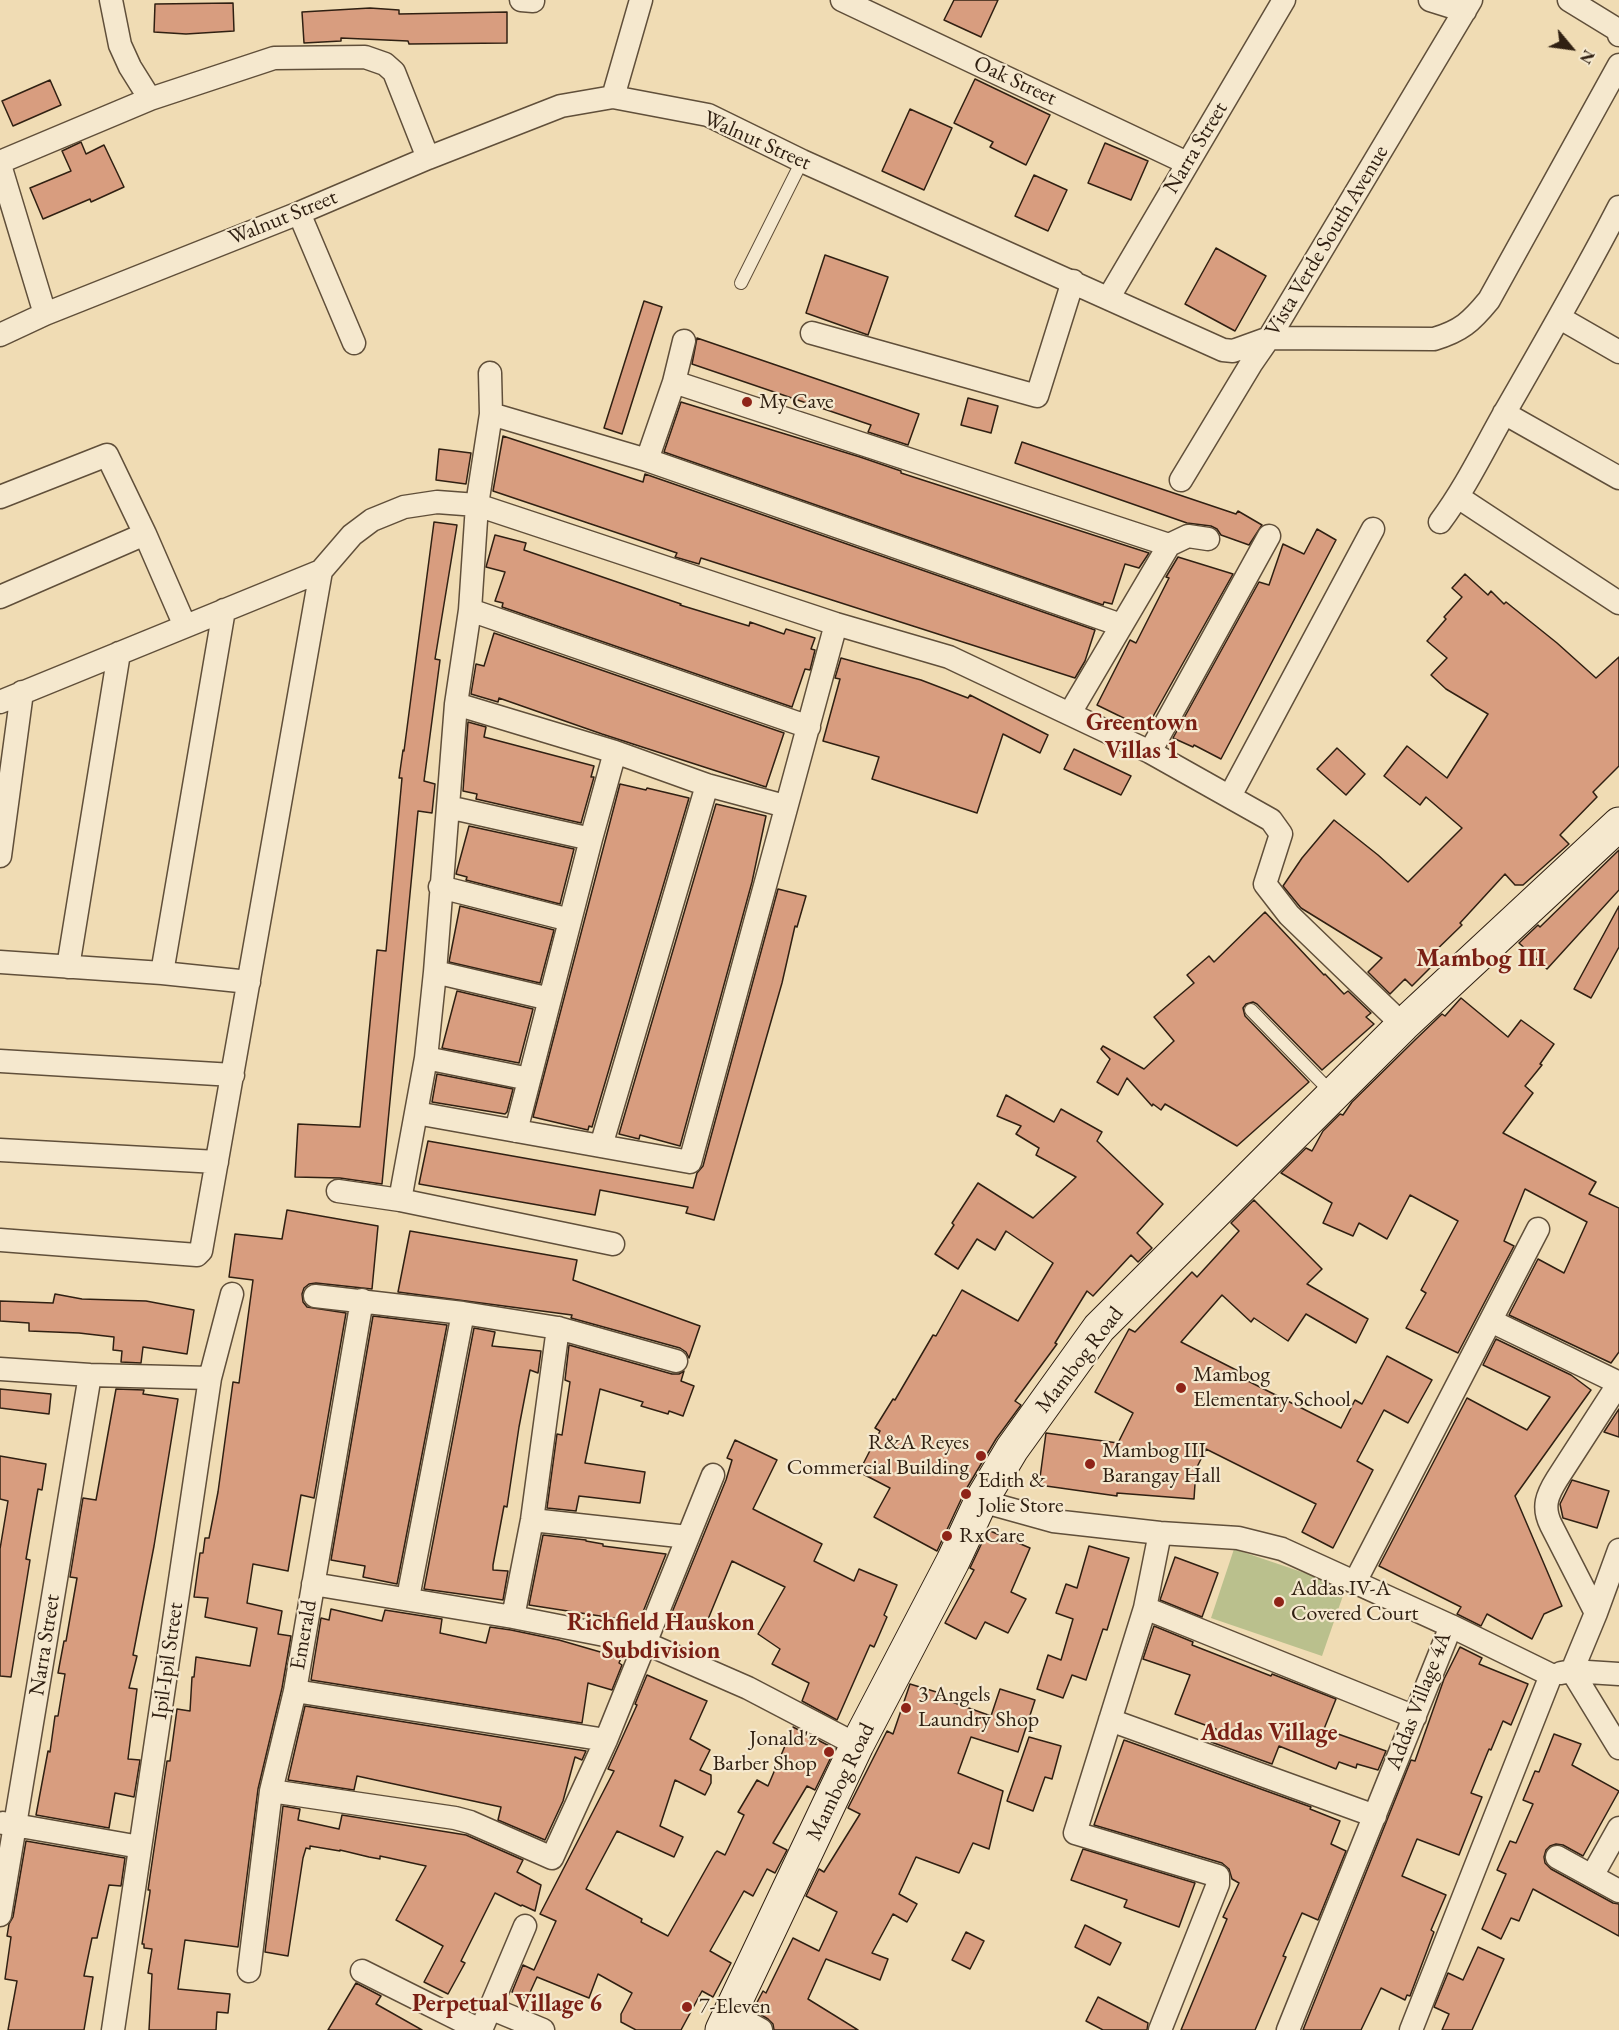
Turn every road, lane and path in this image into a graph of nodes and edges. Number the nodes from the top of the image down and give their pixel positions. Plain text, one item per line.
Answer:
1 (111, 0) edge
2 (641, 0) edge
3 (842, 0) edge
4 (1284, 0) edge
5 (1430, 0) edge
6 (1569, 0) edge
7 (1468, 6) edge
8 (1619, 35) edge
9 (1619, 65) edge
10 (613, 97) junction
11 (150, 99) junction
12 (428, 158) junction
13 (802, 161) junction
14 (0, 163) edge
15 (1187, 163) junction
16 (1619, 207) edge
17 (299, 213) junction
18 (1612, 241) edge
19 (1073, 281) junction
20 (741, 283) dead end
21 (1109, 297) junction
22 (45, 314) junction
23 (1560, 318) junction
24 (812, 333) dead end
25 (0, 335) edge
26 (1269, 338) junction
27 (684, 341) dead end
28 (354, 343) dead end
29 (1619, 352) edge
30 (490, 373) dead end
31 (674, 382) junction
32 (1504, 413) junction
33 (491, 414) junction
34 (646, 460) junction
35 (1619, 478) edge
36 (1181, 480) dead end
37 (0, 497) edge
38 (1458, 497) junction
39 (477, 505) junction
40 (1440, 522) dead end
41 (1373, 529) dead end
42 (145, 534) junction
43 (1269, 536) dead end
44 (1208, 538) dead end
45 (1169, 545) junction
46 (321, 571) junction
47 (0, 597) edge
48 (1619, 603) edge
49 (224, 610) junction
50 (470, 610) junction
51 (836, 624) junction
52 (1121, 625) junction
53 (185, 626) junction
54 (119, 653) junction
55 (22, 692) junction
56 (0, 702) edge
57 (456, 704) junction
58 (1070, 713) junction
59 (809, 727) junction
60 (615, 752) junction
61 (1150, 752) junction
62 (707, 785) junction
63 (1230, 796) junction
64 (785, 806) junction
65 (448, 807) junction
66 (1619, 824) edge
67 (591, 839) junction
68 (0, 856) edge
69 (440, 887) junction
70 (570, 920) junction
71 (0, 962) edge
72 (68, 967) junction
73 (435, 972) junction
74 (162, 973) junction
75 (249, 982) junction
76 (550, 999) junction
77 (1251, 1010) dead end
78 (1403, 1025) junction
79 (426, 1058) junction
80 (0, 1061) edge
81 (232, 1075) junction
82 (529, 1079) junction
83 (1334, 1094) junction
84 (416, 1113) junction
85 (516, 1131) junction
86 (601, 1146) junction
87 (0, 1150) edge
88 (217, 1162) junction
89 (338, 1191) dead end
90 (400, 1200) junction
91 (1538, 1229) dead end
92 (0, 1240) edge
93 (613, 1244) dead end
94 (232, 1294) dead end
95 (315, 1296) dead end
96 (362, 1300) junction
97 (463, 1313) junction
98 (1491, 1321) junction
99 (558, 1328) junction
100 (676, 1361) dead end
101 (0, 1369) edge
102 (90, 1375) junction
103 (210, 1378) junction
104 (1619, 1383) edge
105 (713, 1475) dead end
106 (981, 1501) junction
107 (532, 1520) junction
108 (1160, 1533) junction
109 (688, 1537) junction
110 (1619, 1550) edge
111 (1355, 1582) junction
112 (313, 1584) junction
113 (408, 1598) junction
114 (1145, 1608) junction
115 (1596, 1613) junction
116 (513, 1617) junction
117 (1451, 1626) junction
118 (645, 1643) junction
119 (1562, 1673) junction
120 (1619, 1674) edge
121 (295, 1692) junction
122 (1415, 1717) junction
123 (1110, 1720) junction
124 (606, 1740) junction
125 (857, 1745) junction
126 (1619, 1748) edge
127 (272, 1791) junction
128 (1375, 1816) junction
129 (8, 1823) edge
130 (1619, 1828) edge
131 (140, 1847) junction
132 (1557, 1857) dead end
133 (1592, 1876) junction
134 (1619, 1891) edge
135 (0, 1915) edge
136 (525, 1926) dead end
137 (249, 1971) dead end
138 (362, 1971) dead end
139 (490, 2008) junction
140 (726, 2021) edge
141 (113, 2030) edge
142 (480, 2030) edge
143 (543, 2030) edge
144 (761, 2030) edge
145 (1160, 2030) edge
146 (1288, 2030) edge
147 (1411, 2030) edge

1 - 11 street
2 - 10 street
3 - 15 street, Oak Street
4 - 15 street, Narra Street
5 - 7 street
6 - 8 street
7 - 26 street, Vista Verde South Avenue
9 - 26 street
10 - 12 street, Walnut Street
10 - 13 street, Walnut Street
11 - 12 street
11 - 14 street
12 - 17 street, Walnut Street
13 - 19 street, Walnut Street
13 - 20 lane
14 - 22 street
15 - 21 street, Narra Street
16 - 18 street
17 - 22 street, Walnut Street
17 - 28 street
18 - 23 street
19 - 21 street, Walnut Street
19 - 24 street
21 - 26 street, Walnut Street
22 - 25 street, Walnut Street
23 - 29 street
23 - 32 street
26 - 36 street, Vista Verde South Avenue
27 - 31 street
30 - 33 street
31 - 34 street
31 - 45 street
32 - 35 street
32 - 38 street
33 - 34 street
33 - 39 street
34 - 52 street
37 - 42 street
38 - 40 street
38 - 48 street
39 - 46 street
39 - 50 street
39 - 51 street
41 - 63 street
42 - 47 street
42 - 53 street
43 - 61 street
44 - 45 street
45 - 52 street
46 - 49 street
46 - 75 street
49 - 53 street
49 - 74 street
50 - 57 street
50 - 59 street
51 - 58 street
51 - 59 street
52 - 58 street
53 - 54 street
54 - 55 street
54 - 72 street
55 - 56 street
55 - 68 street
57 - 60 street
57 - 65 street
58 - 61 street
59 - 64 street
60 - 62 street
60 - 67 street
61 - 63 street
62 - 64 street
62 - 86 street
63 - 78 street
64 - 86 street
65 - 67 street
65 - 69 street
66 - 78 main road, Mambog Road
67 - 70 street
69 - 70 street
69 - 73 street
70 - 76 street
71 - 72 street
72 - 74 street
73 - 76 street
73 - 79 street
74 - 75 street
75 - 81 street
76 - 82 street
77 - 83 lane
78 - 83 main road, Mambog Road
79 - 82 street
79 - 84 street
80 - 81 street
81 - 88 street
82 - 85 street
83 - 106 main road, Mambog Road
84 - 85 street
84 - 90 street
85 - 86 street
87 - 88 street
88 - 92 street
89 - 90 street
90 - 93 street
91 - 98 street
94 - 103 street, Ipil-Ipil Street
95 - 96 street
96 - 97 street
96 - 112 street, Emerald
97 - 99 street
97 - 113 street
98 - 104 street
98 - 111 street
99 - 100 street
99 - 107 street
101 - 102 street
102 - 103 street
102 - 129 street, Narra Street
103 - 131 street, Ipil-Ipil Street
104 - 115 street
105 - 109 street
106 - 108 street, Addas Village 4A
106 - 125 main road, Mambog Road
107 - 109 street
107 - 116 street
108 - 111 street, Addas Village 4A
108 - 114 street
109 - 118 street
110 - 115 street
111 - 117 street, Addas Village 4A
112 - 113 street
112 - 121 street, Emerald
113 - 116 street
114 - 122 street
114 - 123 street
115 - 119 street
116 - 118 street
117 - 119 street
117 - 122 street, Addas Village 4A
118 - 124 street
118 - 125 street
119 - 120 street
119 - 126 street
119 - 147 street
121 - 124 street
121 - 127 street, Emerald
122 - 128 street, Addas Village 4A
123 - 128 street
123 - 145 street
124 - 127 street
125 - 140 main road, Mambog Road
127 - 137 street, Emerald
128 - 146 street, Addas Village 4A
129 - 131 street
129 - 135 street, Narra Street
130 - 133 street
131 - 141 street, Ipil-Ipil Street
132 - 133 street
133 - 134 street
136 - 139 street
138 - 142 street
139 - 142 street
139 - 143 street
140 - 144 street

